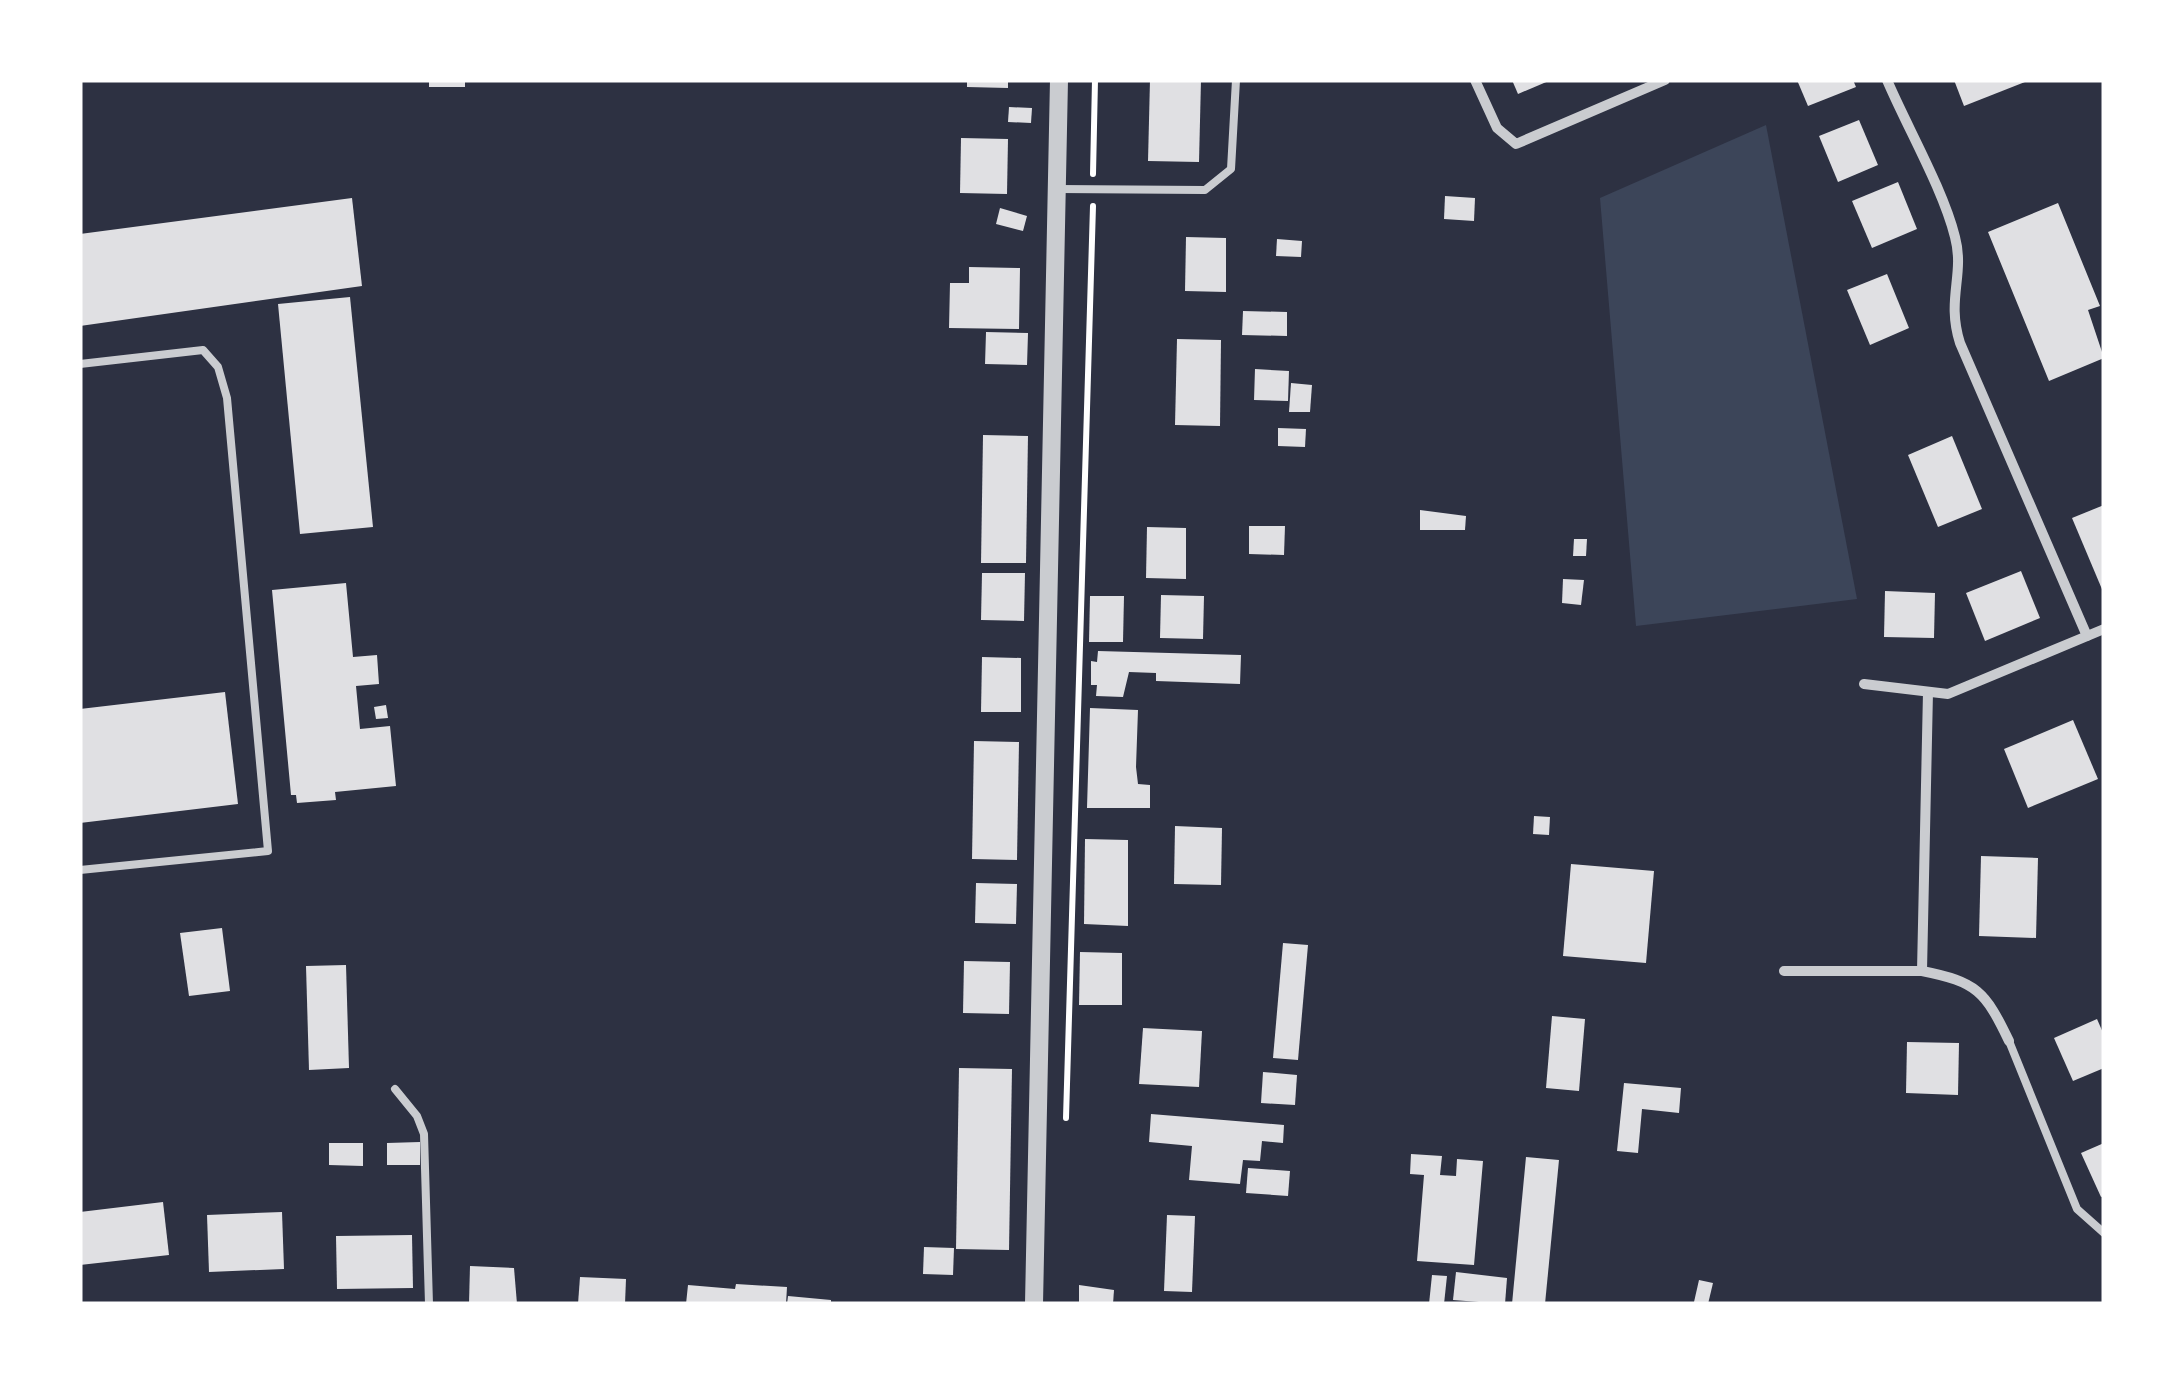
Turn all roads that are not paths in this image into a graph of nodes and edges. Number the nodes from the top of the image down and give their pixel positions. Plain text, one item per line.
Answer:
1 (1060, 80) edge
2 (1236, 80) edge
3 (1475, 80) edge
4 (1665, 80) edge
5 (1886, 80) edge
6 (1057, 189) junction
7 (80, 364) edge
8 (2104, 629) edge
9 (2087, 636) junction
10 (1864, 684) dead end
11 (1928, 692) junction
12 (80, 870) edge
13 (1784, 971) dead end
14 (1922, 971) junction
15 (2009, 1042) joint
16 (394, 1090) dead end
17 (2104, 1233) edge
18 (430, 1304) edge
19 (1034, 1304) edge

1 - 6 street
2 - 6 lane
3 - 4 street
5 - 9 street
6 - 19 street
7 - 12 lane
8 - 9 street
9 - 11 street
10 - 11 street
11 - 14 street
13 - 14 street
14 - 15 street
15 - 17 lane
16 - 18 lane

